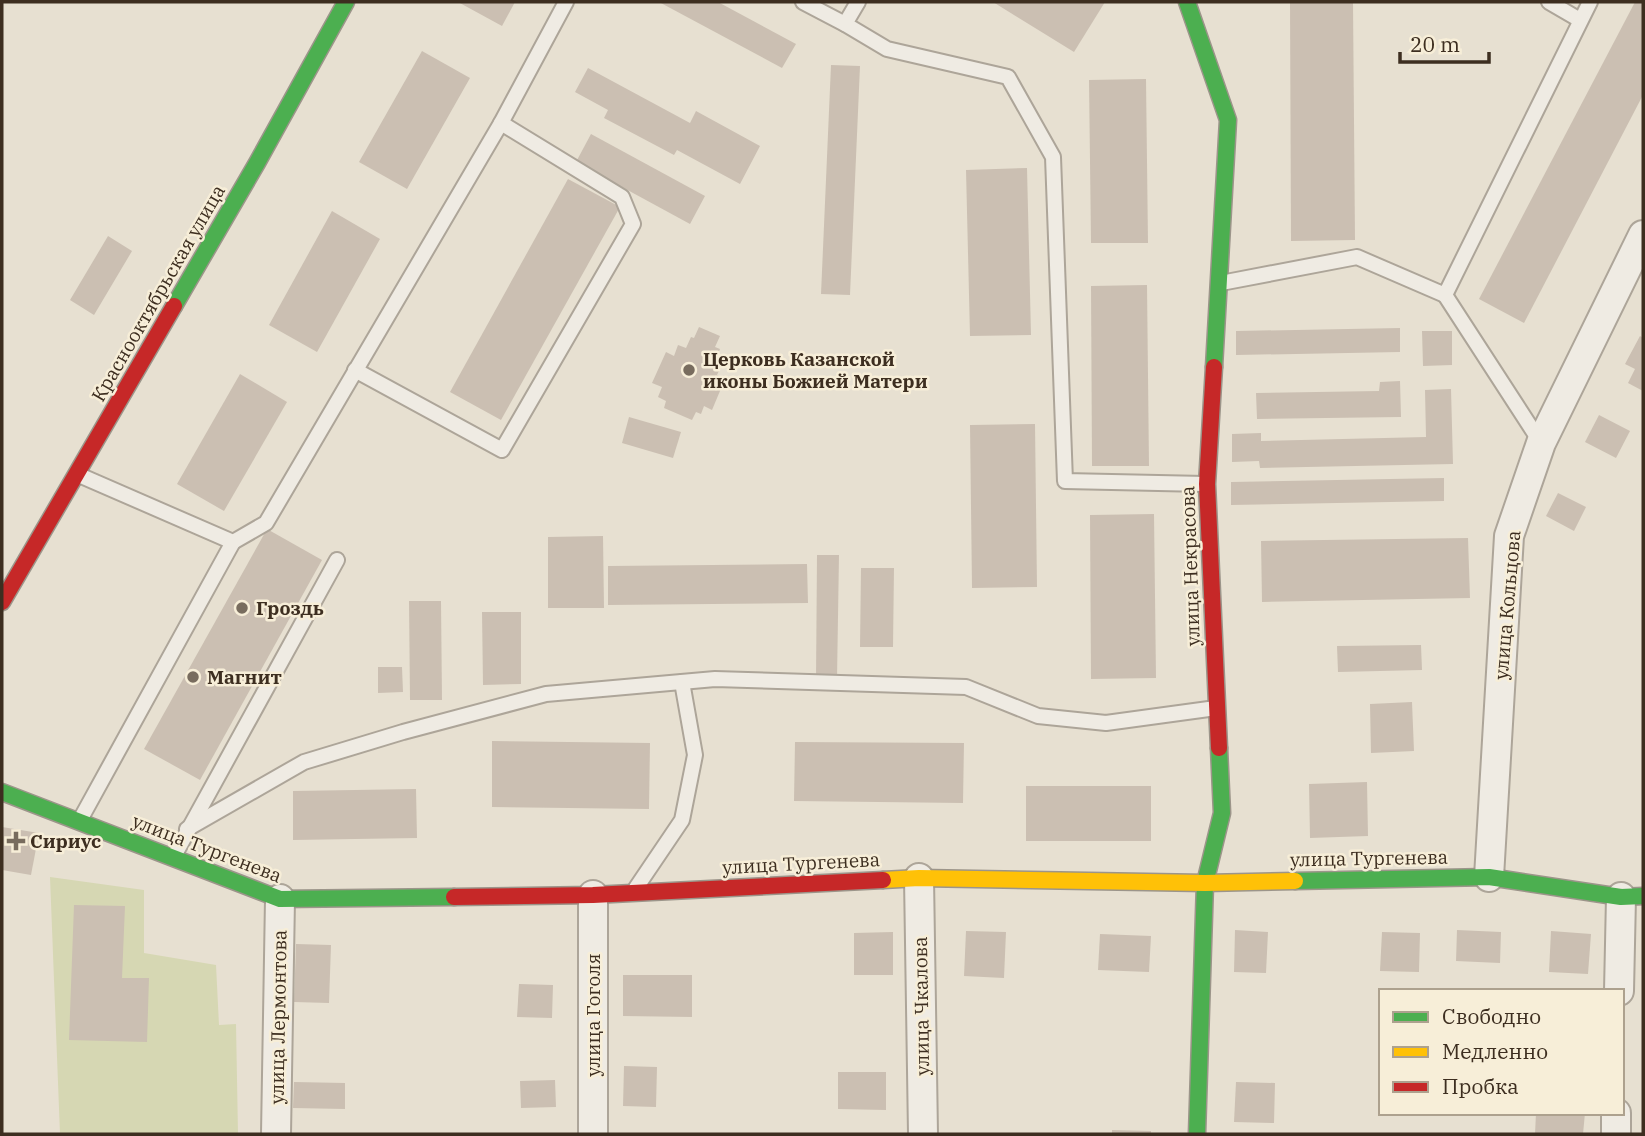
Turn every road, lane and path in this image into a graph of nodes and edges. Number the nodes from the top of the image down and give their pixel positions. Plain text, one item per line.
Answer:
1 (346, 2) edge
2 (566, 2) edge
3 (803, 2) edge
4 (858, 2) edge
5 (1187, 2) edge
6 (1549, 2) edge
7 (1590, 2) edge
8 (1580, 20) junction
9 (845, 24) junction
10 (501, 123) junction
11 (1643, 235) edge
12 (1218, 284) junction
13 (1445, 295) junction
14 (355, 370) junction
15 (1541, 443) junction
16 (77, 474) junction
17 (1207, 484) junction
18 (233, 542) junction
19 (337, 560) dead end
20 (2, 602) edge
21 (682, 682) junction
22 (1218, 708) junction
23 (2, 792) edge
24 (79, 822) junction
25 (187, 829) junction
26 (173, 858) junction
27 (1489, 877) junction
28 (919, 878) junction
29 (1205, 883) junction
30 (634, 893) junction
31 (593, 895) junction
32 (1632, 896) edge
33 (280, 899) junction
34 (1643, 921) edge
35 (1619, 989) edge
36 (1616, 1115) edge
37 (276, 1134) edge
38 (593, 1134) edge
39 (923, 1134) edge
40 (1197, 1134) edge
41 (1616, 1134) edge

1 - 16 street, Краснооктябрьская улица
2 - 10 lane
3 - 9 lane
4 - 9 lane
5 - 12 street, улица Некрасова
6 - 8 lane
7 - 8 lane
8 - 13 lane
9 - 17 lane
10 - 14 lane
10 - 14 lane
11 - 15 street, улица Кольцова
12 - 13 lane
12 - 17 street, улица Некрасова
13 - 15 lane
14 - 18 lane
15 - 27 street, улица Кольцова
16 - 18 lane
16 - 20 street, Краснооктябрьская улица
17 - 22 street, улица Некрасова
18 - 24 lane
19 - 25 lane
21 - 22 lane
21 - 25 lane
21 - 30 lane
22 - 29 street, улица Некрасова
23 - 24 street, улица Тургенева
24 - 26 street, улица Тургенева
25 - 26 lane
26 - 33 street, улица Тургенева
27 - 29 street, улица Тургенева
27 - 32 street, улица Тургенева
28 - 29 street, улица Тургенева
28 - 30 street, улица Тургенева
28 - 39 street, улица Чкалова
29 - 40 street, улица Некрасова
30 - 31 street, улица Тургенева
31 - 33 street, улица Тургенева
31 - 38 street, улица Гоголя
32 - 34 street
32 - 35 street
33 - 37 street, улица Лермонтова
36 - 41 street

